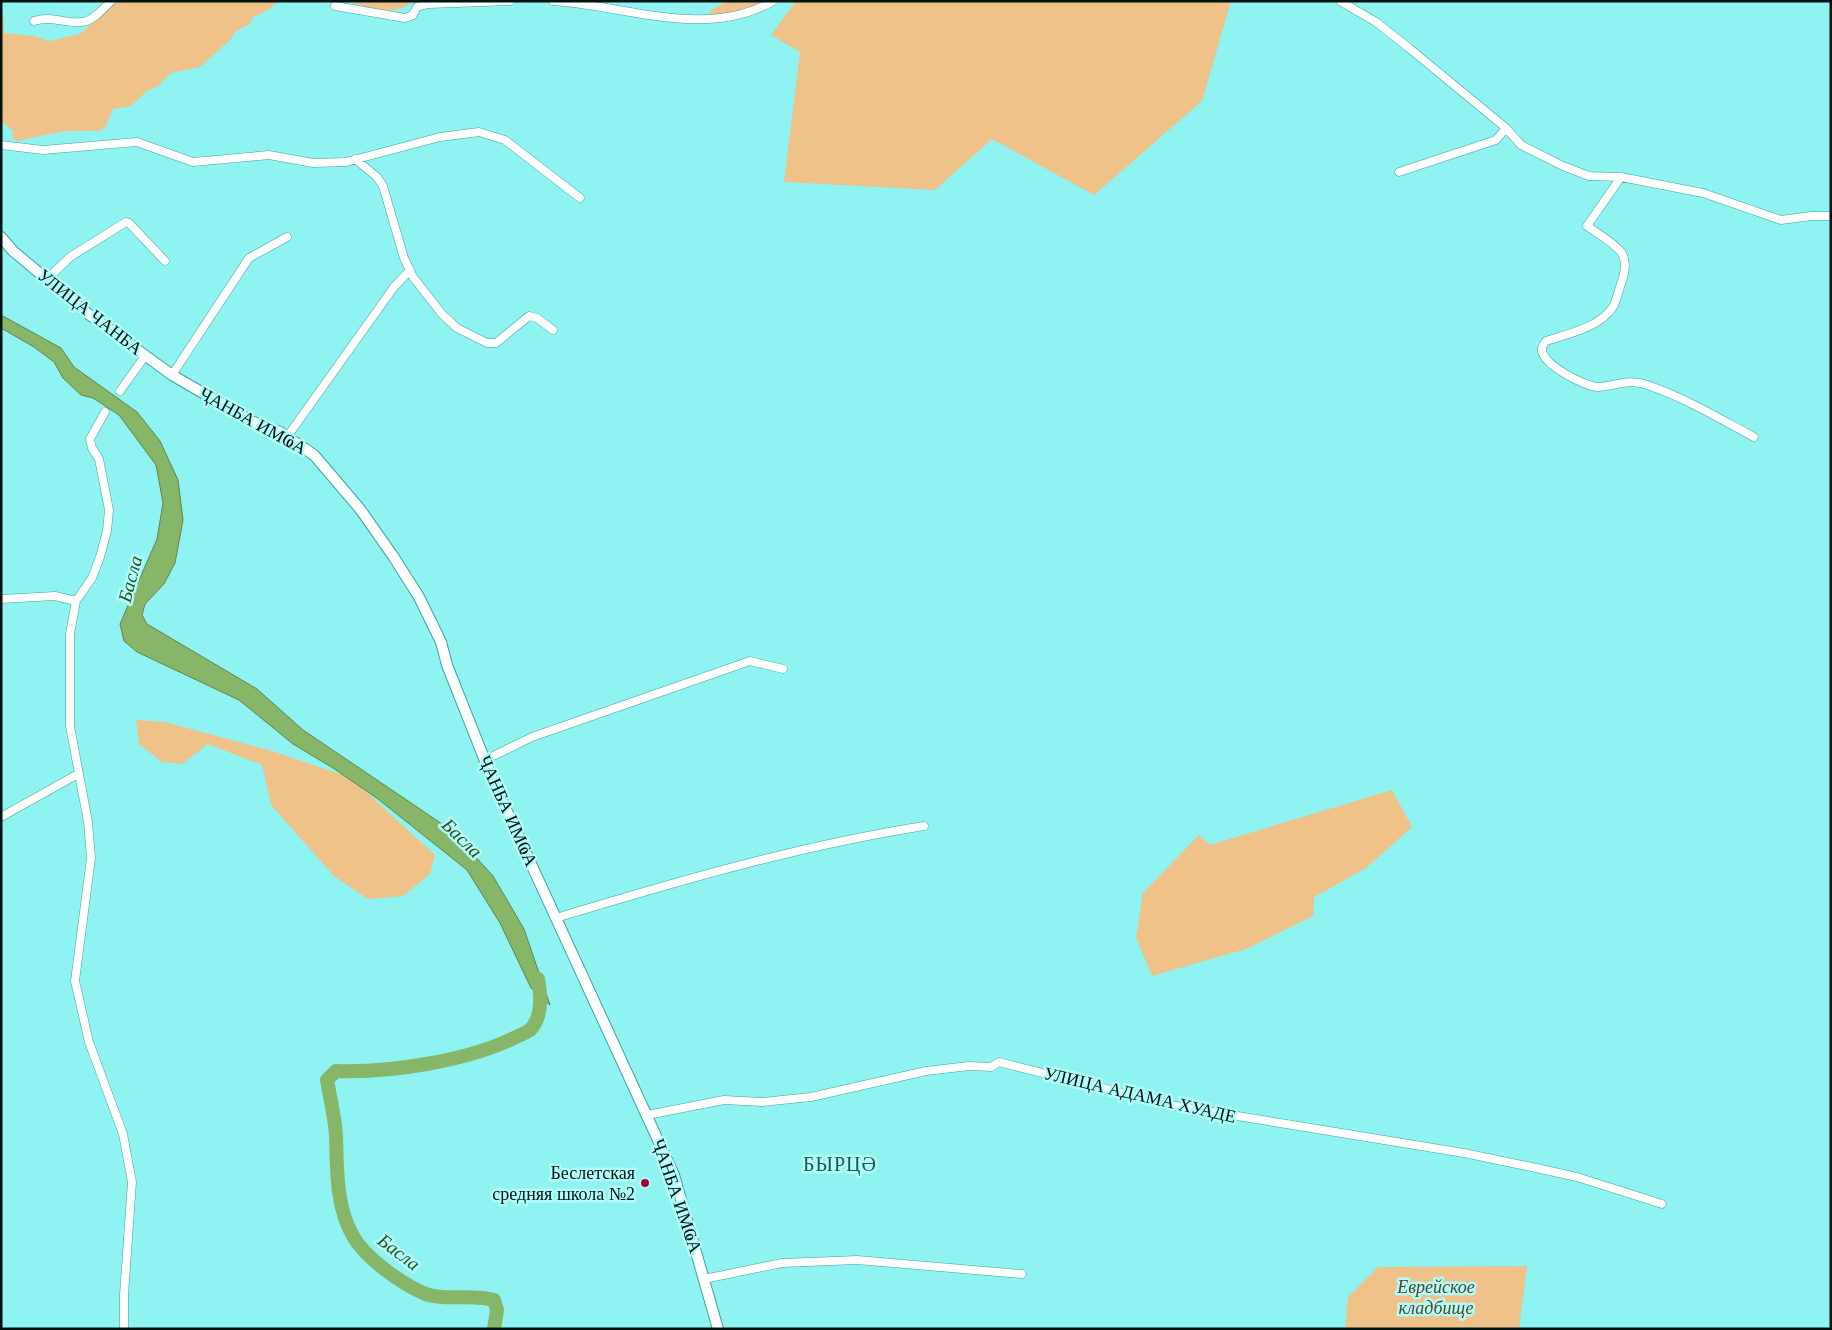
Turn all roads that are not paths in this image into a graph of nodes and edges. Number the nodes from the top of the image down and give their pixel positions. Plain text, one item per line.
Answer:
1 (111, 1) edge
2 (510, 1) edge
3 (553, 1) edge
4 (773, 1) edge
5 (1340, 1) edge
6 (335, 6) dead end
7 (34, 20) dead end
8 (1506, 128) junction
9 (1, 145) edge
10 (355, 159) junction
11 (1399, 172) dead end
12 (1621, 177) junction
13 (580, 198) dead end
14 (1831, 216) edge
15 (1, 237) edge
16 (287, 237) dead end
17 (165, 261) dead end
18 (410, 270) junction
19 (47, 279) junction
20 (553, 330) dead end
21 (146, 356) junction
22 (172, 375) junction
23 (183, 382) joint
24 (120, 391) dead end
25 (104, 412) dead end
26 (287, 437) junction
27 (1754, 437) dead end
28 (1, 599) edge
29 (76, 601) junction
30 (783, 668) dead end
31 (485, 760) junction
32 (78, 774) junction
33 (1, 816) edge
34 (924, 826) dead end
35 (556, 918) junction
36 (647, 1115) junction
37 (1662, 1204) dead end
38 (1022, 1274) dead end
39 (704, 1278) junction
40 (124, 1329) edge
41 (718, 1329) edge

1 - 7 street
2 - 6 street
3 - 4 street
5 - 8 street
8 - 11 street
8 - 12 street
9 - 10 street
10 - 13 street
10 - 18 street
12 - 14 street
12 - 27 street
15 - 19 street, УЛИЦА ЧАНБА
16 - 22 street
17 - 19 street
18 - 20 street
18 - 26 street
19 - 21 street, УЛИЦА ЧАНБА
21 - 22 street, УЛИЦА ЧАНБА
21 - 24 street
22 - 23 street, УЛИЦА ЧАНБА
23 - 26 street, ҶАНБА ИМҨА
25 - 29 street
26 - 31 street, ҶАНБА ИМҨА
28 - 29 street
29 - 32 street
30 - 31 street
31 - 35 street, ҶАНБА ИМҨА
32 - 33 street
32 - 40 street
34 - 35 street
35 - 36 street, ҶАНБА ИМҨА
36 - 37 street, УЛИЦА АДАМА ХУАДЕ
36 - 39 street, ҶАНБА ИМҨА
38 - 39 street
39 - 41 street, ҶАНБА ИМҨА

